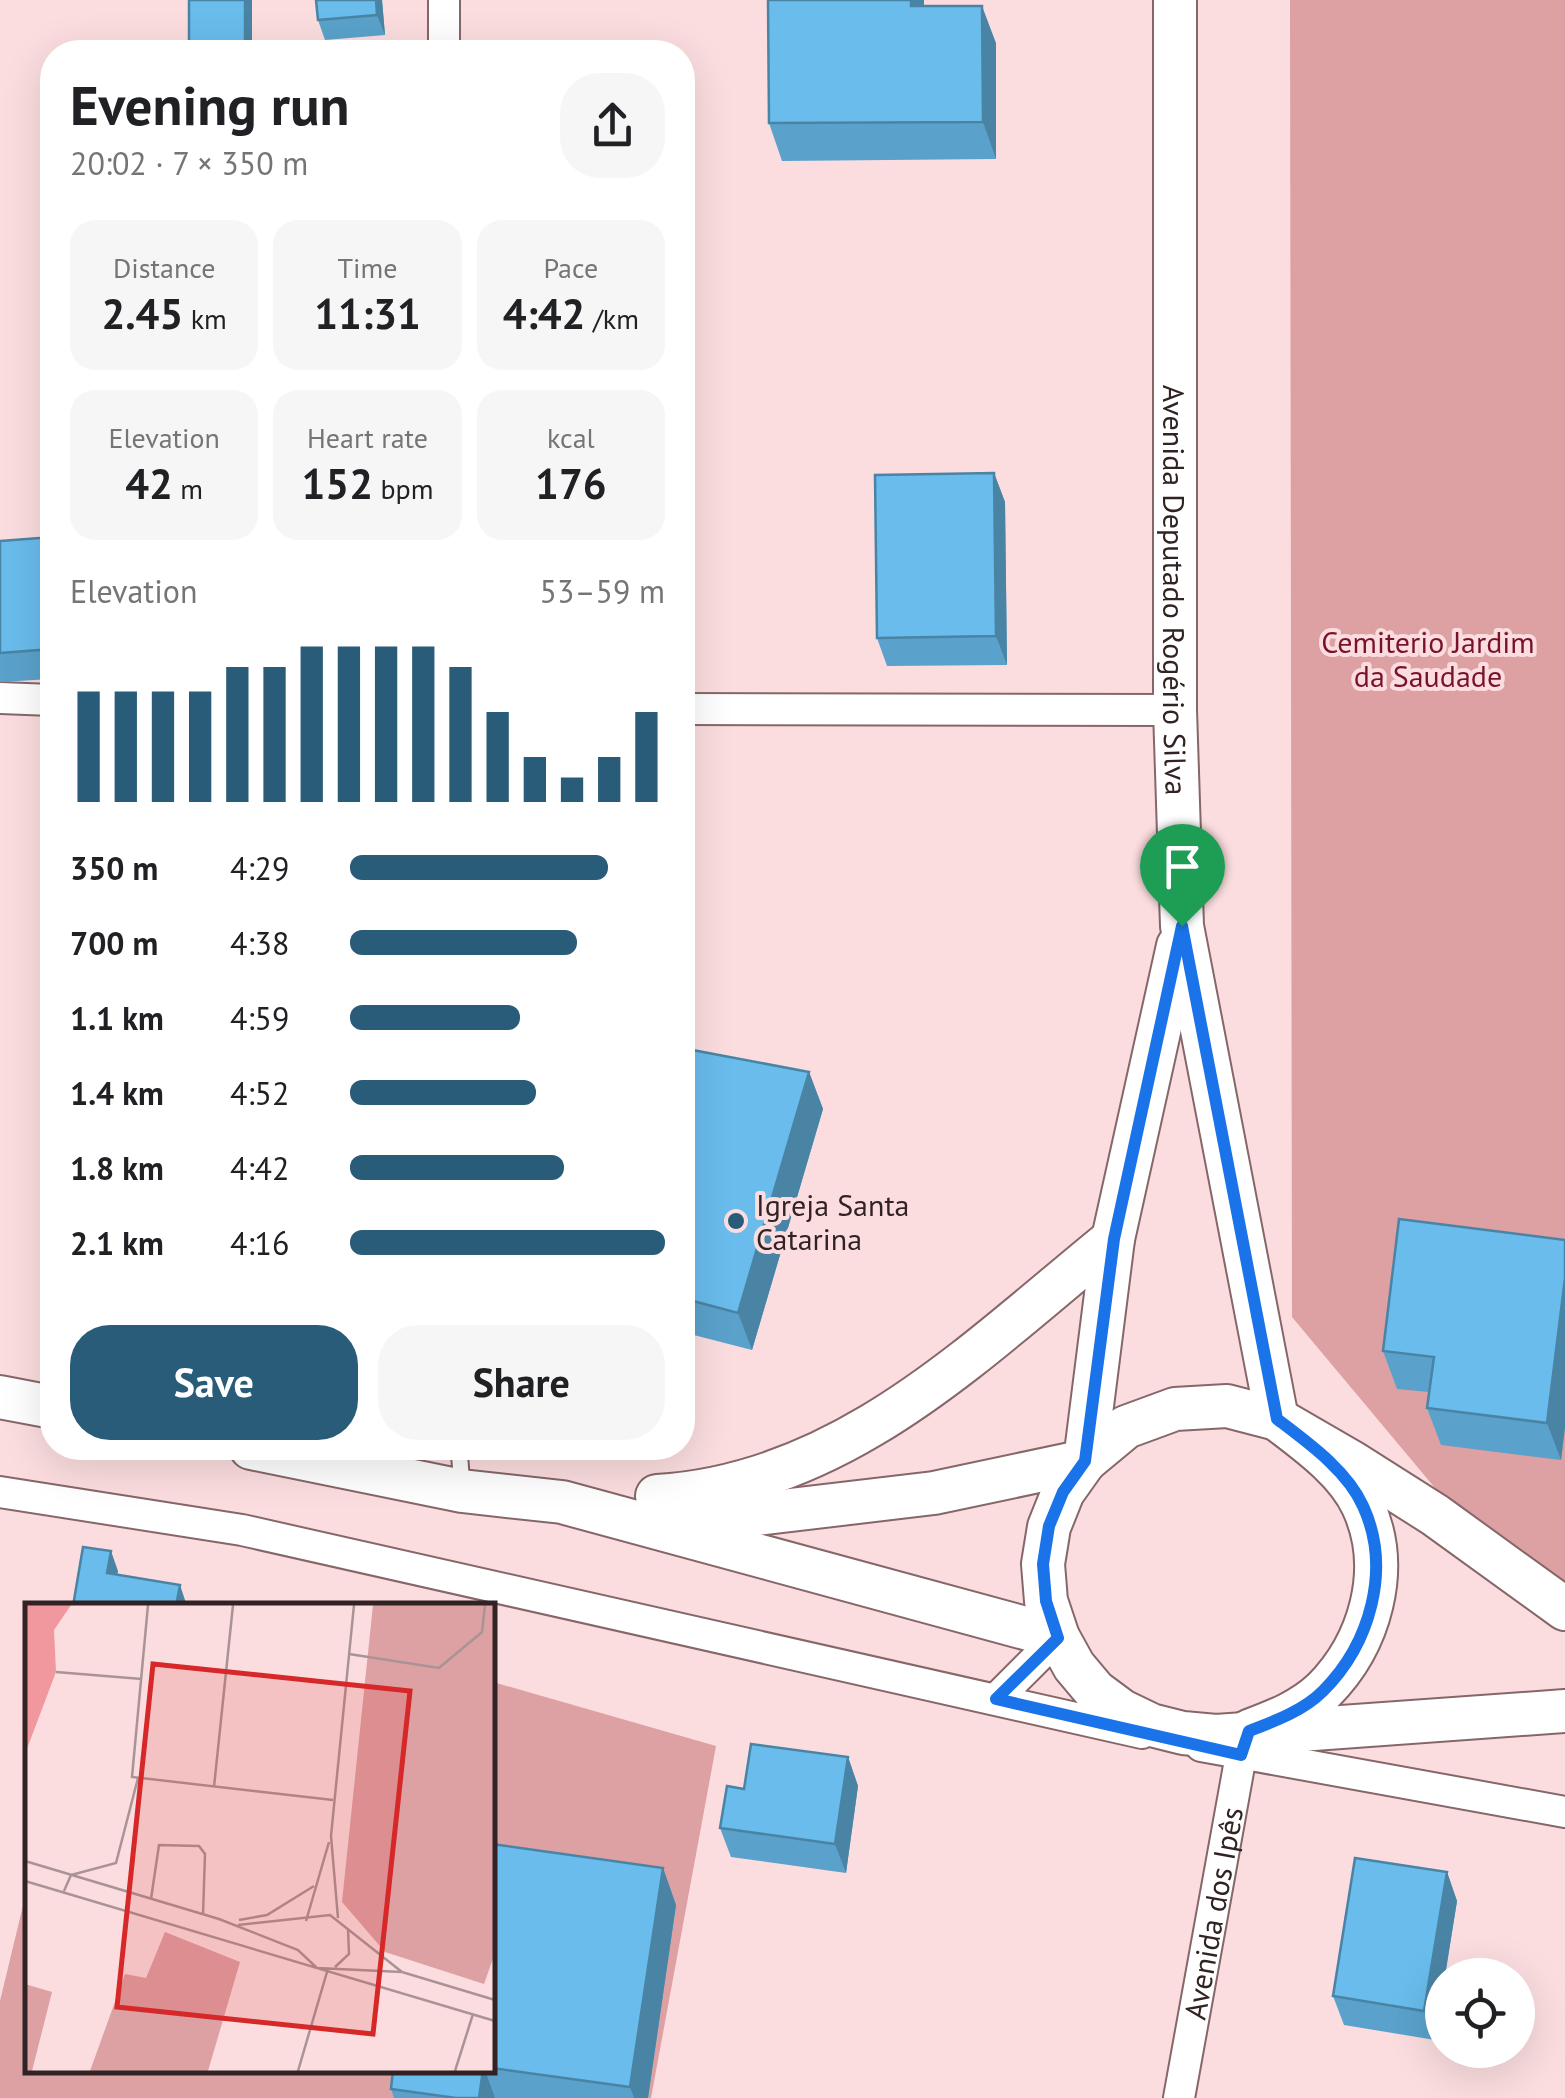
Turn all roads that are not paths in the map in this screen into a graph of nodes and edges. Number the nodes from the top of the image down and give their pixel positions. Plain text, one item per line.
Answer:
1 (444, 0) edge
2 (1175, 0) edge
3 (444, 40) edge
4 (0, 698) edge
5 (40, 700) edge
6 (695, 709) edge
7 (1175, 710) junction
8 (1182, 926) junction
9 (1114, 1239) junction
10 (0, 1396) edge
11 (40, 1404) edge
12 (1277, 1419) junction
13 (311, 1460) edge
14 (460, 1460) edge
15 (1085, 1461) junction
16 (462, 1490) junction
17 (0, 1492) edge
18 (562, 1502) junction
19 (655, 1526) junction
20 (1565, 1609) edge
21 (1058, 1638) junction
22 (996, 1699) junction
23 (1565, 1711) edge
24 (1245, 1743) junction
25 (1565, 1812) edge
26 (1179, 2098) edge

1 - 3 street
2 - 7 main road, Avenida Deputado Rogério Silva
4 - 5 street
6 - 7 street
7 - 8 main road, Avenida Deputado Rogério Silva
8 - 9 main road
8 - 12 main road, Avenida Deputado Rogério Silva
9 - 15 main road
9 - 18 main road
10 - 11 main road
12 - 15 main road
12 - 20 main road
12 - 24 main road
13 - 16 main road
14 - 16 lane
15 - 19 main road
15 - 21 main road
16 - 18 main road
17 - 22 street
18 - 19 main road
19 - 21 main road
21 - 22 street
21 - 24 main road
22 - 24 street
23 - 24 main road
24 - 25 street
24 - 26 street, Avenida dos Ipês

